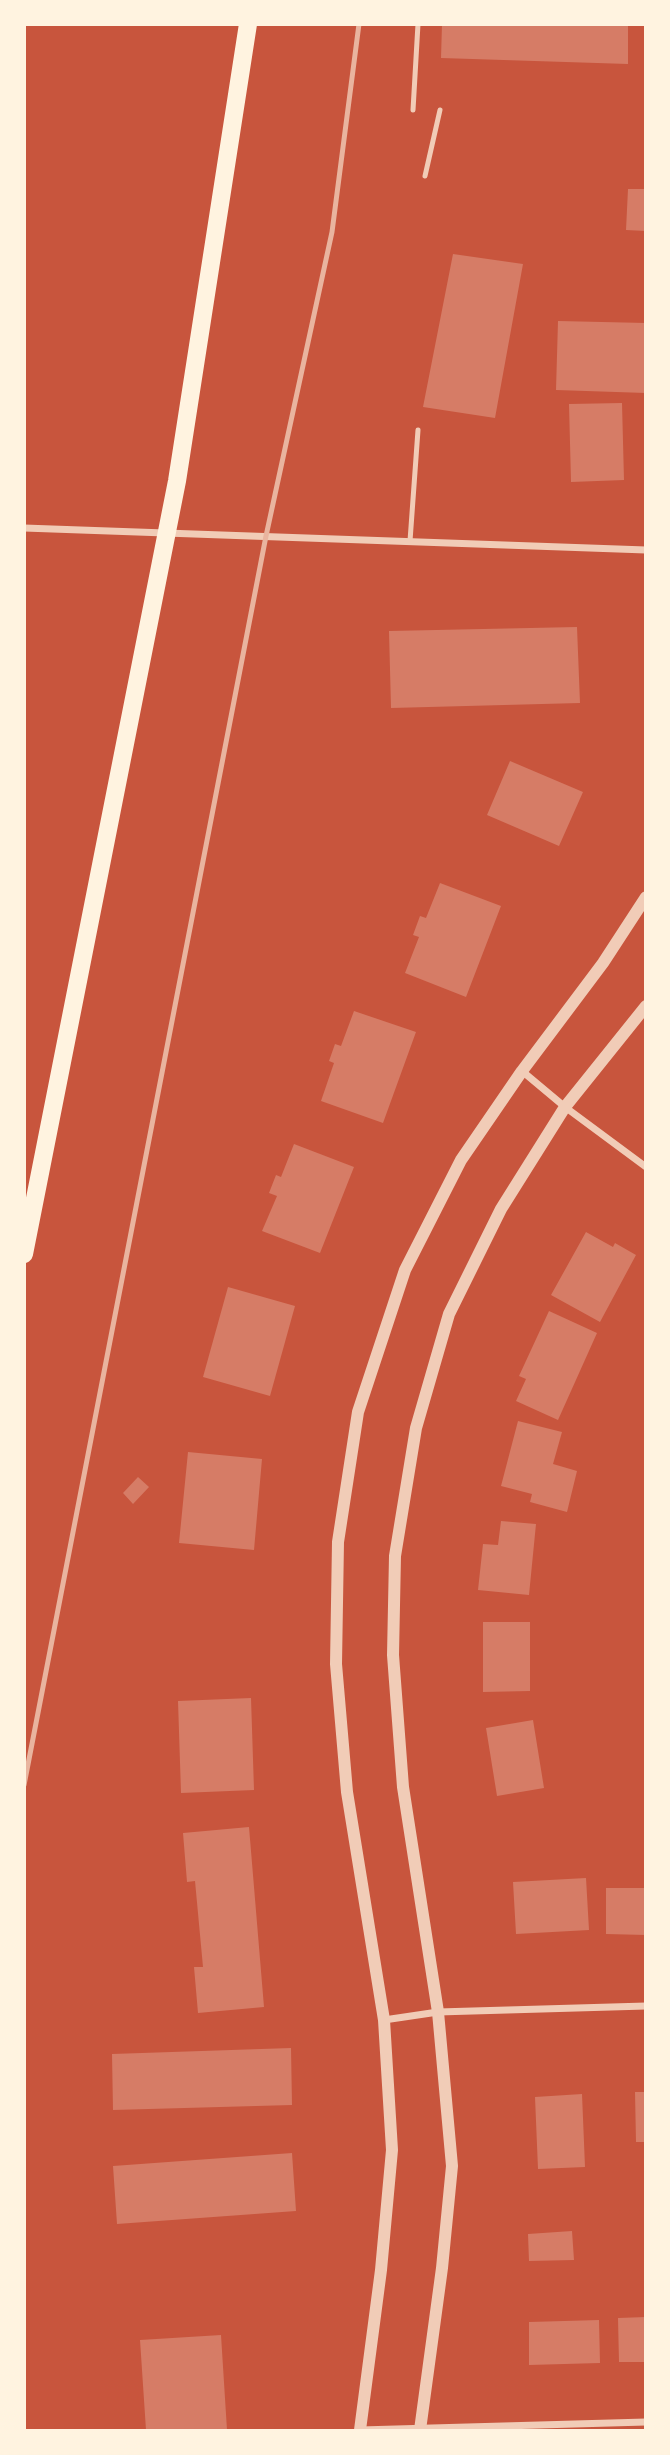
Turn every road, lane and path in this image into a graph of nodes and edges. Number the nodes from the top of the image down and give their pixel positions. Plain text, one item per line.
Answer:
1 (248, 24) edge
2 (418, 24) edge
3 (413, 110) dead end
4 (440, 110) dead end
5 (425, 176) dead end
6 (418, 430) dead end
7 (24, 528) edge
8 (167, 532) junction
9 (410, 541) junction
10 (646, 550) edge
11 (646, 897) edge
12 (646, 1006) edge
13 (522, 1071) junction
14 (565, 1107) junction
15 (646, 1167) edge
16 (24, 1254) edge
17 (646, 2007) edge
18 (438, 2012) junction
19 (384, 2020) junction
20 (646, 2422) edge
21 (420, 2429) edge
22 (360, 2430) edge

1 - 8 main road
2 - 3 lane
4 - 5 lane
6 - 9 lane
7 - 8 street
8 - 9 street
8 - 16 main road
9 - 10 street
11 - 13 street
12 - 14 street
13 - 14 street
13 - 19 street
14 - 15 street
14 - 18 street
17 - 18 street
18 - 19 street
18 - 21 street
19 - 22 street
20 - 21 street
21 - 22 street

